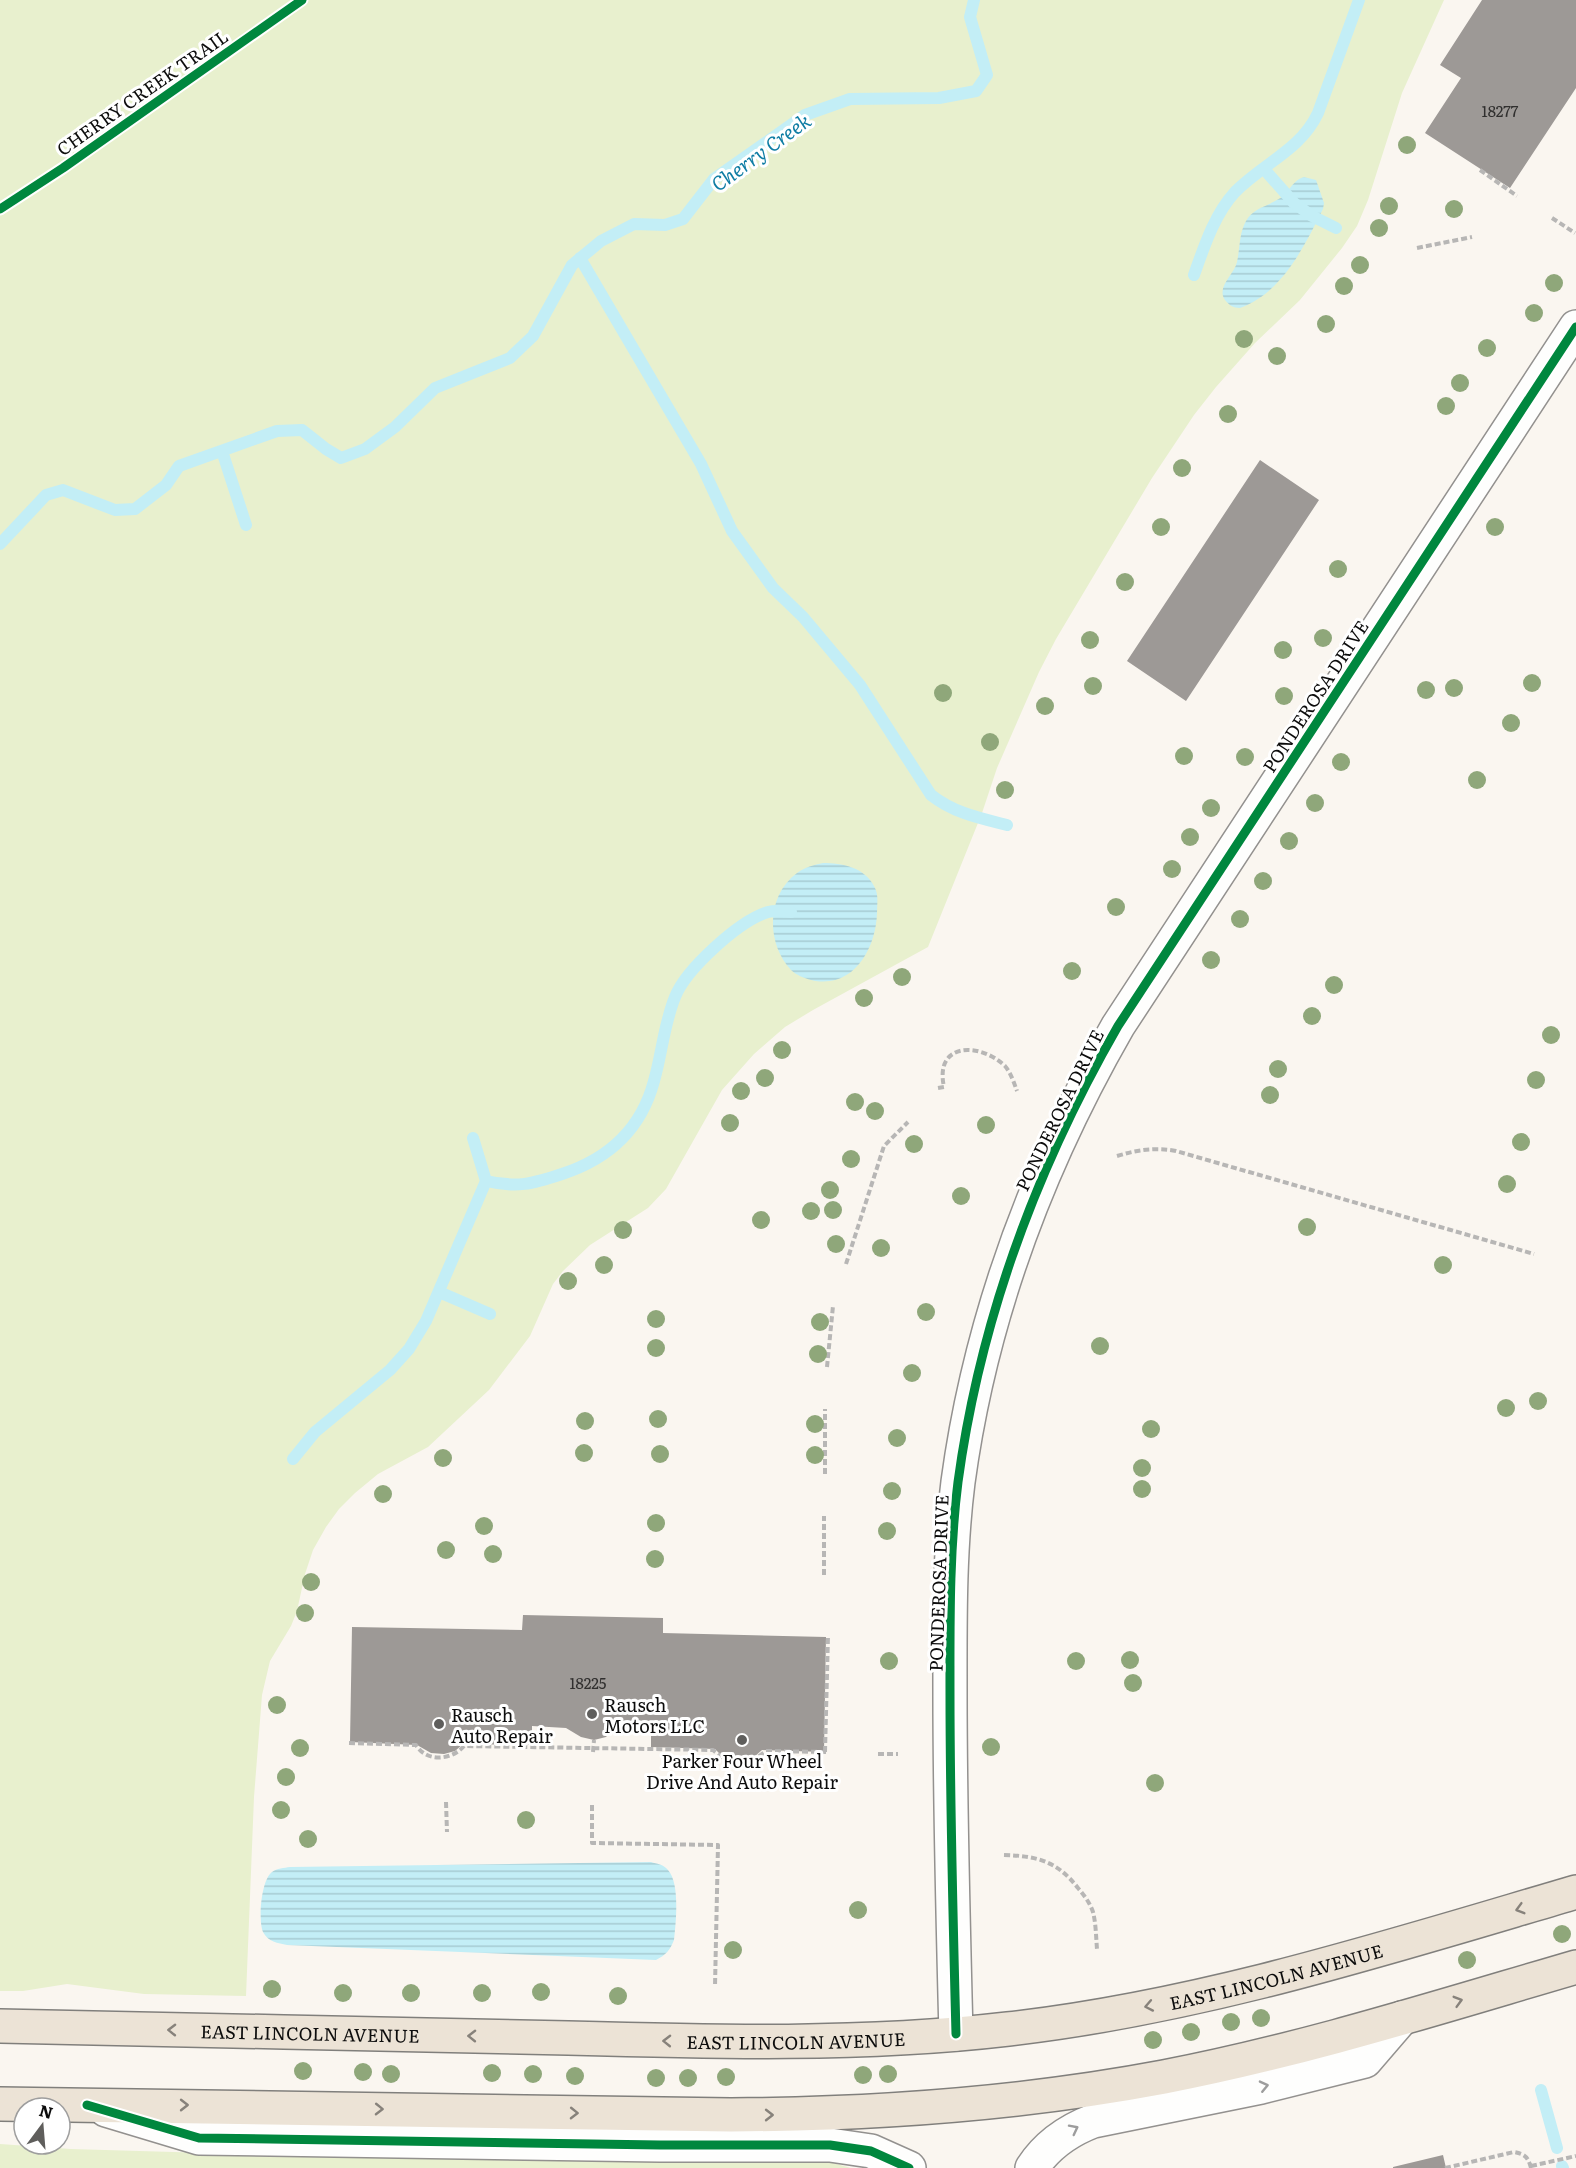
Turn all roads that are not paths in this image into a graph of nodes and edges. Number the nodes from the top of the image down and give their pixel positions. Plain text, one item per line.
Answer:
1 (1576, 327) edge
2 (1576, 1892) edge
3 (1576, 1967) edge
4 (1402, 2018) junction
5 (0, 2026) edge
6 (956, 2034) junction
7 (0, 2104) edge
8 (87, 2105) junction
9 (909, 2168) edge
10 (1032, 2168) edge

1 - 6 street, PONDEROSA DRIVE
2 -> 6 main road, EAST LINCOLN AVENUE
4 -> 3 main road
8 -> 4 main road
10 -> 4 street
6 -> 5 main road, EAST LINCOLN AVENUE
7 - 8 main road
8 - 9 street

